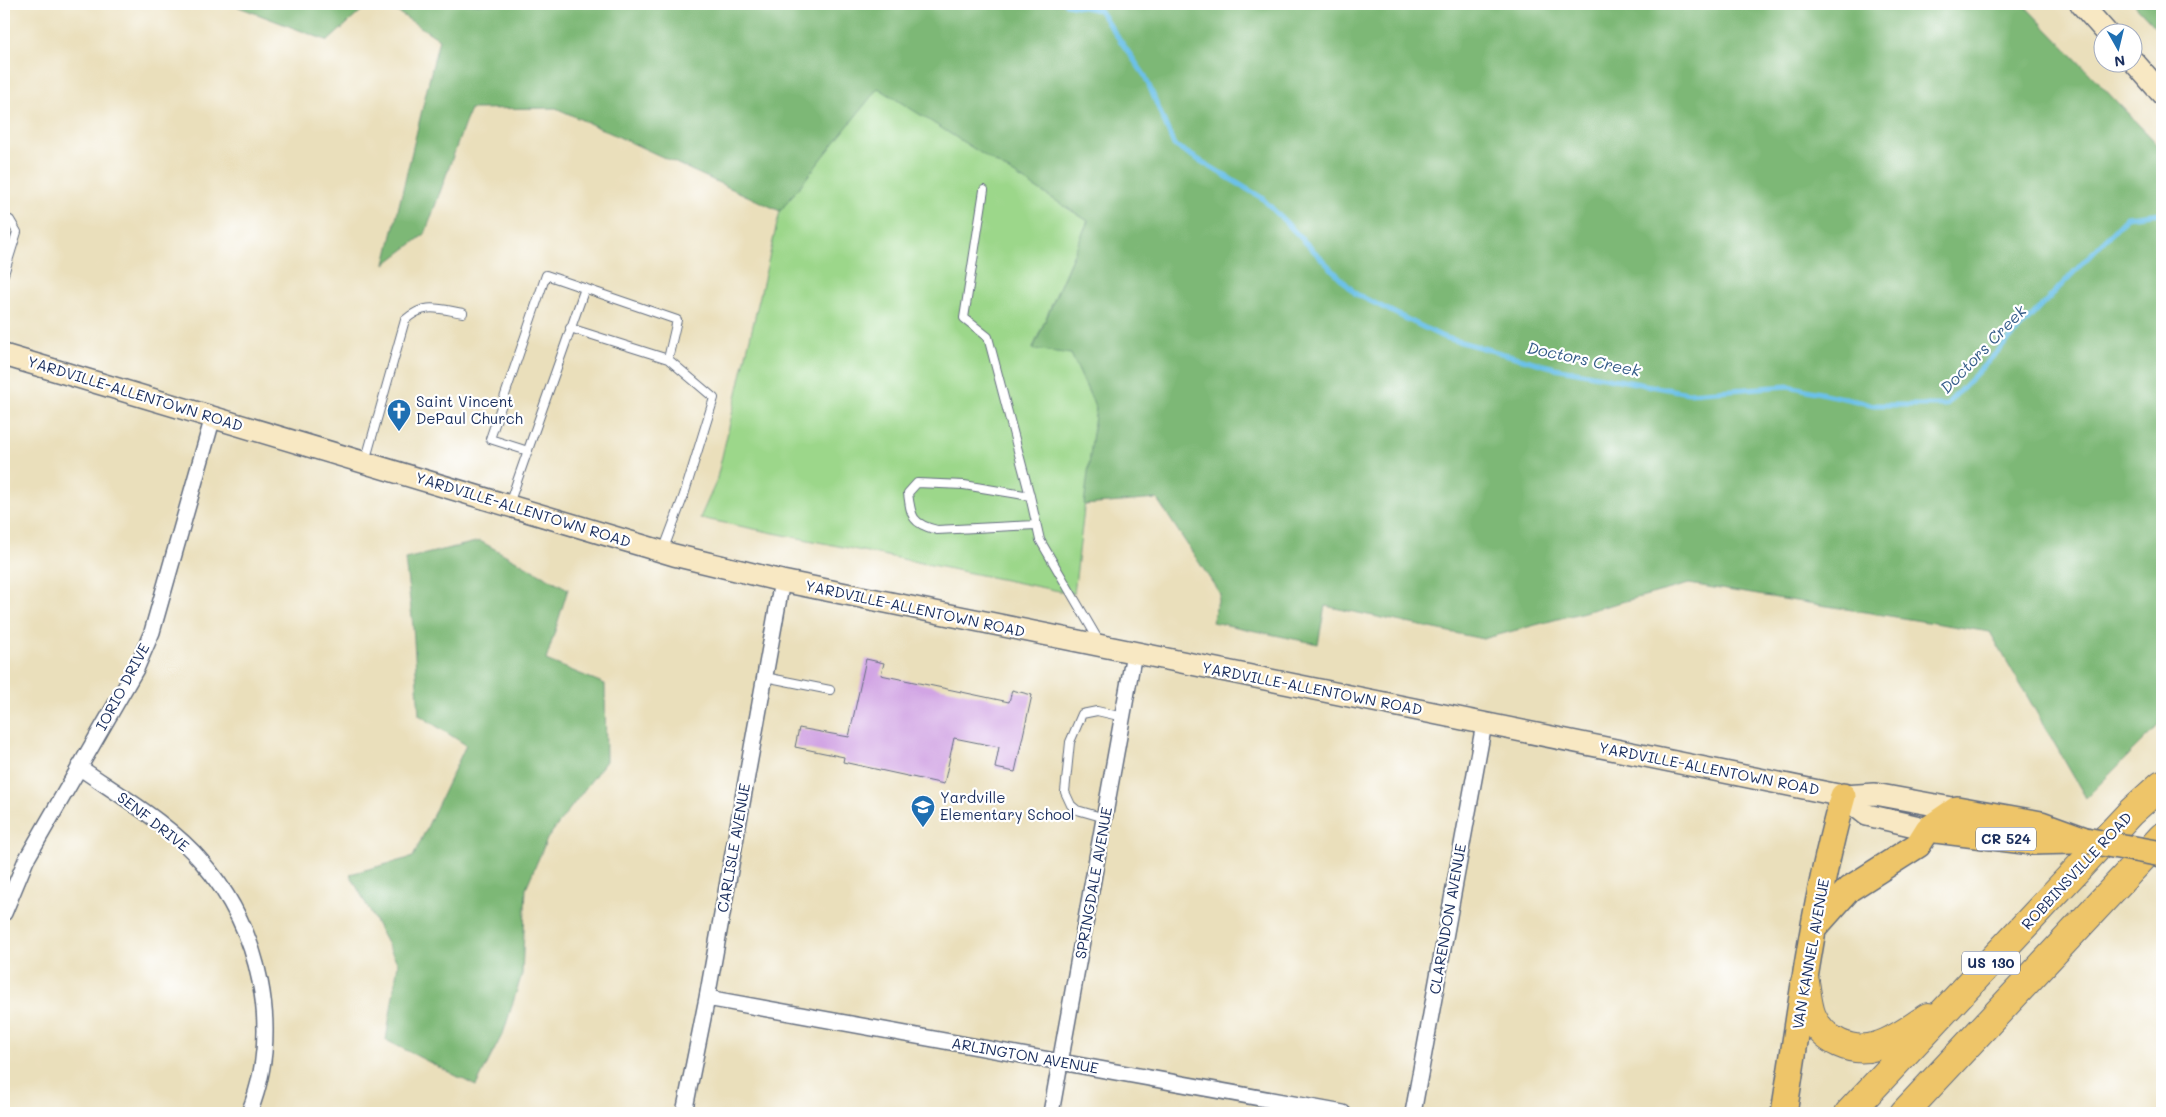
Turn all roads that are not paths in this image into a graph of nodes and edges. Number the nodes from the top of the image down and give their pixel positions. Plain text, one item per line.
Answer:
1 (2080, 4) edge
2 (2097, 22) edge
3 (2143, 72) edge
4 (2162, 94) edge
5 (984, 190) dead end
6 (4, 217) edge
7 (4, 274) edge
8 (585, 288) junction
9 (463, 314) dead end
10 (570, 328) junction
11 (4, 355) edge
12 (668, 359) junction
13 (213, 417) junction
14 (528, 451) junction
15 (364, 463) junction
16 (1030, 496) junction
17 (508, 506) junction
18 (1036, 525) junction
19 (662, 551) junction
20 (782, 581) junction
21 (1102, 647) junction
22 (1134, 653) junction
23 (765, 676) junction
24 (830, 690) dead end
25 (1123, 716) junction
26 (1484, 724) junction
27 (80, 767) junction
28 (2162, 784) edge
29 (1843, 796) junction
30 (1957, 809) junction
31 (1105, 818) junction
32 (1928, 829) junction
33 (2162, 837) edge
34 (2085, 840) junction
35 (2162, 854) edge
36 (4, 913) edge
37 (1814, 928) junction
38 (1805, 982) junction
39 (1969, 986) junction
40 (707, 998) junction
41 (1062, 1062) junction
42 (249, 1113) edge
43 (684, 1113) edge
44 (1051, 1113) edge
45 (1343, 1113) edge
46 (1413, 1113) edge
47 (1784, 1113) edge
48 (1849, 1113) edge
49 (1904, 1113) edge

1 - 2 main road
3 - 4 main road
5 - 16 lane
6 - 7 lane
8 - 10 lane
8 - 12 lane
8 - 14 lane
9 - 15 lane
10 - 12 lane
10 - 14 lane
11 - 13 main road, YARDVILLE-ALLENTOWN ROAD / CR 524
12 - 19 lane
13 - 15 main road, YARDVILLE-ALLENTOWN ROAD / CR 524
13 - 27 street, IORIO DRIVE
14 - 17 lane
15 - 17 main road, YARDVILLE-ALLENTOWN ROAD / CR 524
16 - 18 lane
16 - 18 lane
17 - 19 main road, YARDVILLE-ALLENTOWN ROAD / CR 524
18 - 21 lane
19 - 20 main road, YARDVILLE-ALLENTOWN ROAD / CR 524
20 - 21 main road, YARDVILLE-ALLENTOWN ROAD / CR 524
20 - 23 street, CARLISLE AVENUE
21 - 22 main road, YARDVILLE-ALLENTOWN ROAD / CR 524
22 - 25 street, SPRINGDALE AVENUE
22 - 26 main road, YARDVILLE-ALLENTOWN ROAD / CR 524
23 - 24 lane
23 - 40 street, CARLISLE AVENUE
25 - 31 street, SPRINGDALE AVENUE
25 - 31 lane
26 - 29 main road, YARDVILLE-ALLENTOWN ROAD / CR 524
26 - 46 street, CLARENDON AVENUE
27 - 36 street, IORIO DRIVE
27 - 42 street, SENF DRIVE
28 - 39 highway, ROBBINSVILLE ROAD / US 130
29 - 30 main road, YARDVILLE-ALLENTOWN ROAD / CR 524
29 - 32 main road, YARDVILLE-ALLENTOWN ROAD / CR 524
29 - 37 main road, VAN KANNEL AVENUE
30 - 32 main road
30 - 34 main road, YARDVILLE-ALLENTOWN ROAD / CR 524
31 - 41 street, SPRINGDALE AVENUE
32 - 34 main road, YARDVILLE-ALLENTOWN ROAD / CR 524
32 - 37 main road
33 - 49 highway, US 130
34 - 35 main road, YARDVILLE-ALLENTOWN ROAD / CR 524, bridge
37 - 38 main road, VAN KANNEL AVENUE
38 - 39 highway
38 - 47 main road, VAN KANNEL AVENUE
39 - 48 highway, ROBBINSVILLE ROAD / US 130
40 - 41 street, ARLINGTON AVENUE
40 - 43 street, CARLISLE AVENUE
41 - 44 street, SPRINGDALE AVENUE
41 - 45 street, ARLINGTON AVENUE

